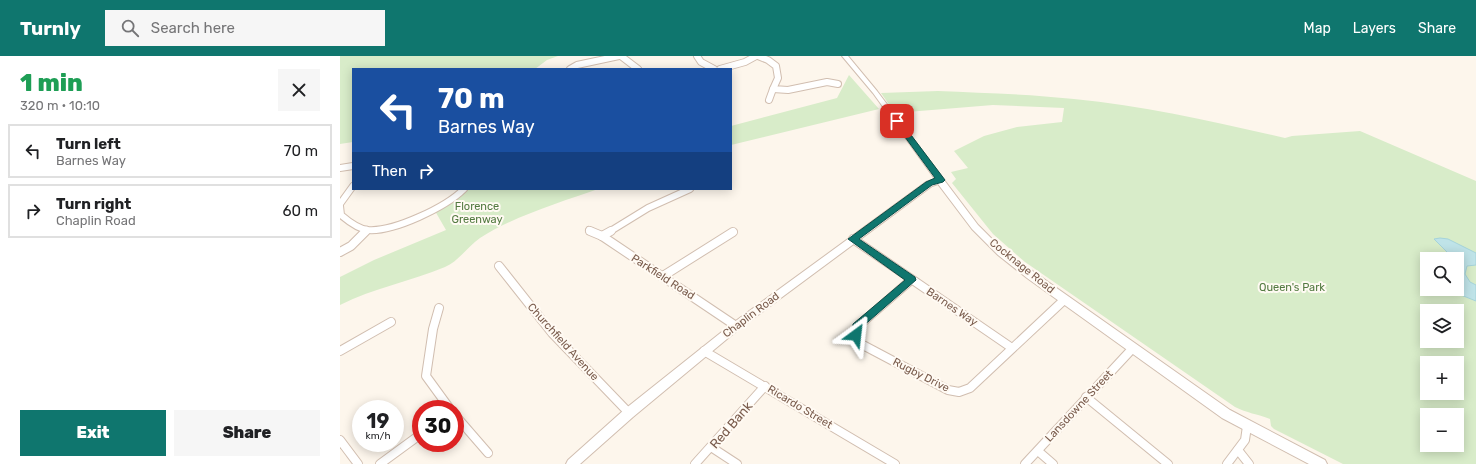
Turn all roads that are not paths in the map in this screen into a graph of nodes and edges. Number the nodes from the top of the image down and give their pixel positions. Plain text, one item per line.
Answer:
1 (620, 56) edge
2 (698, 56) edge
3 (757, 56) edge
4 (845, 56) edge
5 (572, 68) edge
6 (637, 68) edge
7 (712, 68) edge
8 (724, 68) edge
9 (838, 84) dead end
10 (773, 89) junction
11 (769, 100) dead end
12 (352, 166) edge
13 (340, 168) edge
14 (940, 180) junction
15 (352, 187) edge
16 (463, 190) edge
17 (688, 190) edge
18 (340, 205) edge
19 (367, 230) junction
20 (589, 230) dead end
21 (733, 232) dead end
22 (602, 236) junction
23 (853, 239) junction
24 (340, 252) edge
25 (500, 266) dead end
26 (662, 276) junction
27 (911, 280) junction
28 (1064, 300) junction
29 (439, 308) dead end
30 (391, 322) dead end
31 (736, 326) junction
32 (1012, 348) junction
33 (1132, 348) junction
34 (340, 351) edge
35 (704, 351) junction
36 (765, 386) junction
37 (1086, 397) junction
38 (443, 400) edge
39 (630, 413) junction
40 (464, 425) edge
41 (1247, 426) junction
42 (340, 440) edge
43 (412, 441) edge
44 (711, 447) junction
45 (1238, 450) junction
46 (1038, 451) junction
47 (488, 453) dead end
48 (358, 464) edge
49 (380, 464) edge
50 (572, 464) edge
51 (695, 464) edge
52 (737, 464) edge
53 (895, 464) edge
54 (1025, 464) edge
55 (1053, 464) edge
56 (1168, 464) edge
57 (1227, 464) edge
58 (1248, 464) edge
59 (1321, 464) edge

1 - 5 street
1 - 6 street
2 - 7 street
3 - 8 street
3 - 10 street
4 - 14 street, Cocknage Road
9 - 10 street
10 - 11 street
12 - 13 street
14 - 23 street, Chaplin Road
14 - 28 street, Cocknage Road
15 - 18 street
16 - 19 street
17 - 22 street
18 - 19 street
19 - 24 street
20 - 22 street, Parkfield Road
21 - 26 street
22 - 26 street, Parkfield Road
23 - 27 street, Barnes Way
23 - 31 street, Chaplin Road
25 - 39 street, Churchfield Avenue
26 - 31 street, Parkfield Road
27 - 32 street, Barnes Way
27 - 32 street, Rugby Drive
28 - 32 street, Rugby Drive
28 - 33 street, Cocknage Road
29 - 38 street
30 - 34 street
31 - 35 street, Chaplin Road
33 - 37 street, Lansdowne Street
33 - 41 street, Cocknage Road
35 - 36 street, Ricardo Street
35 - 39 street, Chaplin Road
36 - 44 street, Red Bank
36 - 53 street, Ricardo Street
37 - 46 street, Lansdowne Street
37 - 56 street
39 - 50 street, Chaplin Road
40 - 47 street
41 - 45 street
41 - 59 street, Cocknage Road
42 - 48 street
43 - 49 street
44 - 51 street, Red Bank
44 - 52 street
45 - 57 street
45 - 58 street
46 - 54 street, Lansdowne Street
46 - 55 street

